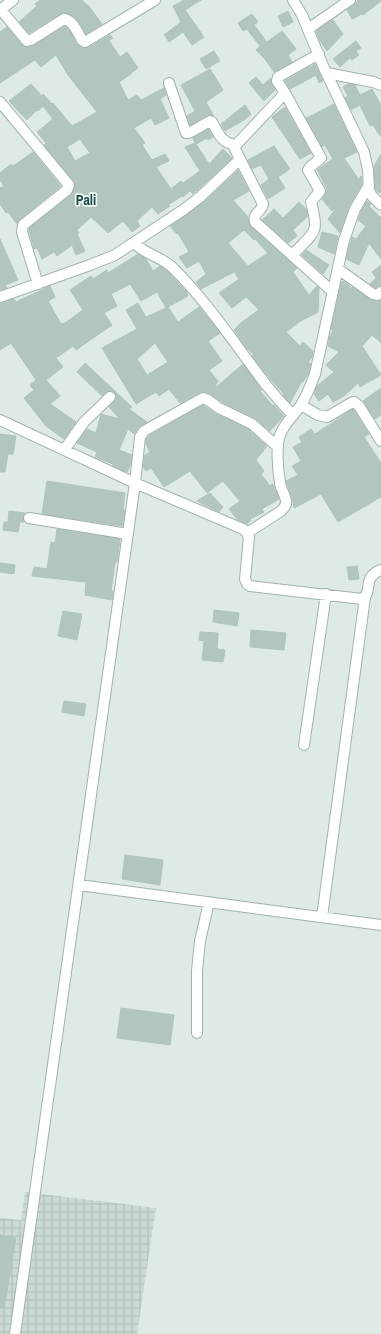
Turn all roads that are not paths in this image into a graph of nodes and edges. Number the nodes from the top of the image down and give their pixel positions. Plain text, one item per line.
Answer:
1 (13, 0) edge
2 (154, 0) edge
3 (293, 0) edge
4 (350, 0) edge
5 (0, 10) edge
6 (308, 29) junction
7 (318, 54) junction
8 (327, 73) junction
9 (169, 83) dead end
10 (381, 85) edge
11 (285, 93) junction
12 (0, 102) edge
13 (236, 145) junction
14 (240, 159) junction
15 (369, 185) junction
16 (381, 205) edge
17 (134, 243) junction
18 (292, 255) junction
19 (338, 269) junction
20 (38, 284) junction
21 (333, 292) junction
22 (381, 292) edge
23 (0, 297) edge
24 (110, 397) dead end
25 (301, 405) junction
26 (293, 415) junction
27 (0, 420) edge
28 (378, 428) edge
29 (381, 441) edge
30 (278, 446) junction
31 (65, 450) junction
32 (135, 484) junction
33 (29, 518) dead end
34 (247, 533) junction
35 (128, 534) junction
36 (381, 570) edge
37 (326, 594) junction
38 (365, 597) junction
39 (304, 745) dead end
40 (78, 885) junction
41 (209, 902) junction
42 (322, 917) junction
43 (381, 925) edge
44 (197, 1033) dead end
45 (15, 1334) edge

1 - 5 street
2 - 5 street
3 - 6 street
4 - 6 street
6 - 7 street
7 - 8 street
7 - 11 street
8 - 10 street
8 - 15 street
9 - 13 street
11 - 13 street
11 - 18 street
12 - 20 street
13 - 14 street
14 - 17 street
14 - 18 street
15 - 16 street
15 - 19 street
17 - 20 street
17 - 26 street
18 - 21 street
19 - 21 street
19 - 22 street
20 - 23 street
21 - 25 street
24 - 31 street
25 - 26 street
25 - 28 street
26 - 30 street
27 - 31 street
28 - 29 street
30 - 32 street
30 - 34 street
31 - 32 street
32 - 34 street
32 - 35 street
33 - 35 street
34 - 37 street
35 - 40 street
36 - 38 street
37 - 38 street
37 - 39 street
38 - 42 street
40 - 41 street
40 - 45 street
41 - 42 street
41 - 44 street
42 - 43 street

